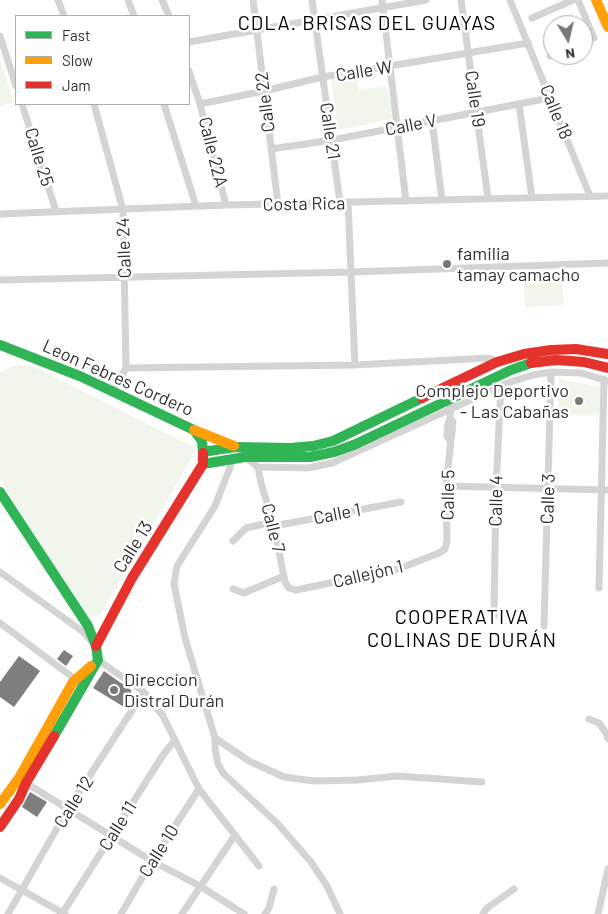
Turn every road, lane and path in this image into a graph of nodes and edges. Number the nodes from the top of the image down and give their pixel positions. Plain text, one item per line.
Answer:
1 (58, 0) edge
2 (128, 0) edge
3 (162, 0) edge
4 (253, 0) edge
5 (312, 0) edge
6 (426, 0) edge
7 (461, 0) edge
8 (510, 0) edge
9 (574, 0) edge
10 (578, 0) edge
11 (382, 4) edge
12 (598, 5) edge
13 (64, 15) edge
14 (134, 15) edge
15 (169, 15) edge
16 (585, 15) edge
17 (586, 15) edge
18 (532, 18) dead end
19 (315, 20) junction
20 (608, 27) edge
21 (257, 30) junction
22 (0, 36) edge
23 (190, 42) edge
24 (528, 43) junction
25 (469, 54) junction
26 (390, 67) junction
27 (190, 74) edge
28 (323, 77) junction
29 (15, 83) edge
30 (264, 91) junction
31 (550, 98) junction
32 (200, 104) junction
33 (519, 104) junction
34 (22, 105) edge
35 (94, 105) edge
36 (164, 105) edge
37 (477, 112) junction
38 (432, 121) junction
39 (397, 127) junction
40 (332, 140) junction
41 (271, 149) junction
42 (590, 196) junction
43 (608, 196) edge
44 (488, 198) junction
45 (532, 198) junction
46 (442, 200) junction
47 (406, 201) junction
48 (340, 202) junction
49 (348, 203) junction
50 (278, 204) junction
51 (226, 205) junction
52 (196, 206) junction
53 (123, 210) junction
54 (56, 211) junction
55 (0, 214) edge
56 (608, 263) edge
57 (352, 272) junction
58 (125, 278) junction
59 (0, 280) edge
60 (0, 345) edge
61 (608, 354) edge
62 (497, 362) junction
63 (355, 364) junction
64 (126, 368) junction
65 (608, 368) edge
66 (551, 372) junction
67 (606, 380) edge
68 (501, 386) junction
69 (445, 387) junction
70 (113, 392) junction
71 (451, 398) junction
72 (450, 409) junction
73 (194, 430) junction
74 (235, 446) junction
75 (203, 452) junction
76 (245, 457) junction
77 (234, 459) junction
78 (203, 464) junction
79 (258, 467) junction
80 (446, 486) junction
81 (496, 488) junction
82 (549, 489) junction
83 (605, 490) edge
84 (0, 492) edge
85 (401, 502) dead end
86 (273, 524) junction
87 (233, 540) dead end
88 (445, 549) joint
89 (0, 572) edge
90 (284, 576) junction
91 (289, 588) joint
92 (599, 588) dead end
93 (233, 589) dead end
94 (494, 616) dead end
95 (0, 623) edge
96 (544, 626) dead end
97 (96, 646) junction
98 (98, 660) junction
99 (75, 679) junction
100 (144, 692) junction
101 (589, 719) dead end
102 (216, 738) junction
103 (175, 740) junction
104 (608, 740) edge
105 (482, 782) dead end
106 (26, 784) junction
107 (199, 789) junction
108 (0, 804) edge
109 (68, 809) junction
110 (0, 827) edge
111 (235, 835) junction
112 (112, 836) junction
113 (152, 861) junction
114 (260, 866) dead end
115 (608, 869) edge
116 (0, 878) edge
117 (200, 886) junction
118 (514, 888) dead end
119 (274, 889) dead end
120 (22, 891) junction
121 (8, 914) edge
122 (63, 914) edge
123 (121, 914) edge
124 (182, 914) edge
125 (242, 914) edge
126 (265, 914) edge
127 (340, 914) edge
128 (483, 914) edge
129 (598, 914) edge

1 - 13 street
2 - 14 street
3 - 15 street
4 - 21 street, Calle 22
5 - 19 street, Calle 21
6 - 11 street
7 - 25 street, Calle 19
8 - 24 street, Calle 18
9 - 18 street
10 - 16 street
11 - 19 street
11 - 26 street
12 - 17 street
12 - 20 street
19 - 21 street
19 - 28 street, Calle 21
21 - 23 street
21 - 30 street, Calle 22
22 - 29 street
24 - 25 street, Calle W
24 - 31 street, Calle 18
25 - 26 street, Calle W
25 - 37 street, Calle 19
26 - 28 street, Calle W
26 - 39 street
27 - 32 street, Calle 22A
28 - 30 street, Calle W
28 - 40 street, Calle 21
30 - 32 street, Calle W
30 - 41 street, Calle 22
31 - 33 street, Calle V
31 - 42 street, Calle 18
32 - 51 street, Calle 22A
33 - 37 street, Calle V
33 - 45 street
34 - 54 street, Calle 25
35 - 53 street, Calle 24
36 - 52 street
37 - 38 street, Calle V
37 - 44 street, Calle 19
38 - 39 street, Calle V
38 - 46 street
39 - 40 street, Calle V
39 - 47 street
40 - 41 street, Calle V
40 - 48 street, Calle 21
41 - 50 street, Calle 22
42 - 43 street, Costa Rica
42 - 45 street, Costa Rica
44 - 45 street, Costa Rica
44 - 46 street, Costa Rica
46 - 47 street, Costa Rica
47 - 49 street, Costa Rica
48 - 49 street, Costa Rica
48 - 50 street, Costa Rica
49 - 57 street
50 - 51 street, Costa Rica
51 - 52 street, Costa Rica
52 - 53 street, Costa Rica
53 - 54 street, Costa Rica
53 - 58 street, Calle 24
54 - 55 street, Costa Rica
56 - 57 street
57 - 58 street
57 - 63 street
58 - 59 street
58 - 64 street, Calle 24
60 - 70 street, Leon Febres Cordero
61 - 62 street
62 - 63 street
62 - 69 street
63 - 64 street
64 - 70 street, Calle 24
65 - 71 street
66 - 67 street
66 - 68 street
66 - 82 street, Calle 3
67 - 83 street
68 - 72 street
68 - 81 street, Calle 4
69 - 71 street
69 - 74 street
70 - 73 street, Leon Febres Cordero
71 - 72 street, Calle 5
71 - 76 street
72 - 79 street
72 - 80 street, Calle 5
73 - 74 street
73 - 75 street, Leon Febres Cordero
74 - 75 street
74 - 77 street
75 - 78 street
76 - 77 street
76 - 79 street
77 - 78 street
77 - 102 street
78 - 97 street, Calle 13
79 - 86 street, Calle 7
80 - 81 street
80 - 88 street, Calle 5
81 - 82 street
81 - 94 street, Calle 4
82 - 83 street
82 - 96 street, Calle 3
83 - 92 street
84 - 97 street
85 - 86 street, Calle 1
86 - 87 street, Calle 1
86 - 90 street, Calle 7
88 - 91 street, Callejón 1
89 - 97 street
90 - 91 street, Calle 7
90 - 93 street
95 - 99 street
97 - 98 street
98 - 99 street
98 - 100 street
98 - 106 street
99 - 108 street
100 - 103 street
100 - 109 street, Calle 12
101 - 104 street
102 - 105 street
102 - 127 street
103 - 107 street
103 - 112 street, Calle 11
106 - 109 street
106 - 110 street
107 - 111 street
107 - 113 street, Calle 10
109 - 112 street
109 - 120 street, Calle 12
111 - 114 street
111 - 117 street
112 - 113 street
112 - 122 street, Calle 11
113 - 117 street
113 - 123 street, Calle 10
115 - 129 street
116 - 120 street
117 - 124 street
117 - 125 street
118 - 128 street
119 - 126 street
120 - 121 street, Calle 12
120 - 122 street

